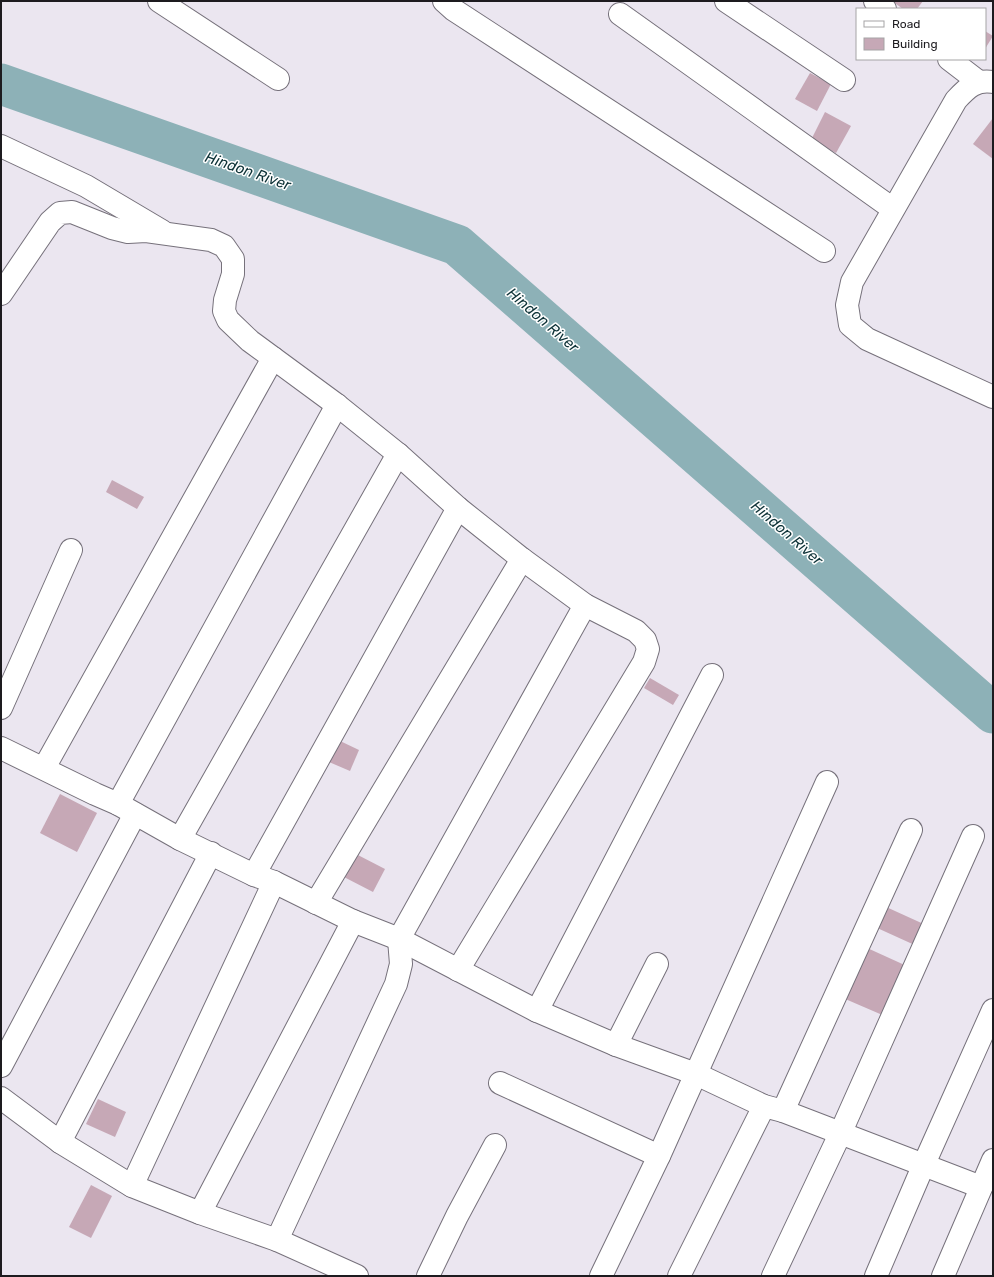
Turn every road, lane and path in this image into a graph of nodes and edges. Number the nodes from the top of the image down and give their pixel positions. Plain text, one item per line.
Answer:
1 (159, 1) edge
2 (444, 1) edge
3 (726, 1) edge
4 (875, 1) edge
5 (884, 8) edge
6 (620, 14) dead end
7 (951, 60) edge
8 (278, 79) dead end
9 (844, 80) dead end
10 (986, 82) edge
11 (2, 149) edge
12 (894, 209) junction
13 (166, 234) junction
14 (824, 251) dead end
15 (1, 294) edge
16 (273, 358) junction
17 (993, 397) edge
18 (337, 405) junction
19 (398, 454) junction
20 (458, 508) junction
21 (71, 550) dead end
22 (522, 559) junction
23 (585, 605) junction
24 (712, 675) dead end
25 (6, 685) edge
26 (1, 708) edge
27 (3, 754) edge
28 (44, 768) junction
29 (827, 782) dead end
30 (126, 809) junction
31 (911, 830) dead end
32 (973, 836) dead end
33 (180, 839) junction
34 (211, 853) junction
35 (254, 875) junction
36 (274, 882) junction
37 (316, 903) junction
38 (352, 921) junction
39 (399, 939) junction
40 (657, 964) dead end
41 (458, 970) junction
42 (993, 1010) edge
43 (537, 1011) junction
44 (616, 1046) junction
45 (1, 1066) edge
46 (696, 1074) junction
47 (500, 1083) dead end
48 (1, 1098) edge
49 (774, 1109) junction
50 (840, 1134) junction
51 (60, 1142) junction
52 (494, 1145) dead end
53 (659, 1156) junction
54 (993, 1160) edge
55 (924, 1164) junction
56 (132, 1186) junction
57 (981, 1187) junction
58 (200, 1214) junction
59 (276, 1240) junction
60 (357, 1276) edge
61 (428, 1276) edge
62 (602, 1276) edge
63 (680, 1276) edge
64 (773, 1276) edge
65 (876, 1276) edge
66 (943, 1276) edge

1 - 8 street
2 - 14 street
3 - 9 street
4 - 5 street
6 - 12 street
7 - 10 street
10 - 12 street
11 - 13 street
12 - 17 street
13 - 15 street
13 - 16 street
16 - 18 street
16 - 28 street
18 - 19 street
18 - 30 street
19 - 20 street
19 - 33 street
20 - 22 street
20 - 35 street
21 - 25 street
22 - 23 street
22 - 37 street
23 - 39 street
23 - 41 street
24 - 43 street
25 - 26 street
27 - 28 street
28 - 30 street
29 - 46 street
30 - 33 street
30 - 45 street
31 - 49 street
32 - 50 street
33 - 34 street
34 - 35 street
34 - 51 street
35 - 36 street
36 - 37 street
36 - 56 street
37 - 38 street
38 - 39 street
38 - 58 street
39 - 41 street
39 - 59 street
40 - 44 street
41 - 43 street
42 - 55 street
43 - 44 street
44 - 46 street
46 - 49 street
46 - 53 street
47 - 53 street
48 - 51 street
49 - 50 street
49 - 63 street
50 - 55 street
50 - 64 street
51 - 56 street
52 - 61 street
53 - 62 street
54 - 57 street
55 - 57 street
55 - 65 street
56 - 58 street
57 - 66 street
58 - 59 street
59 - 60 street

